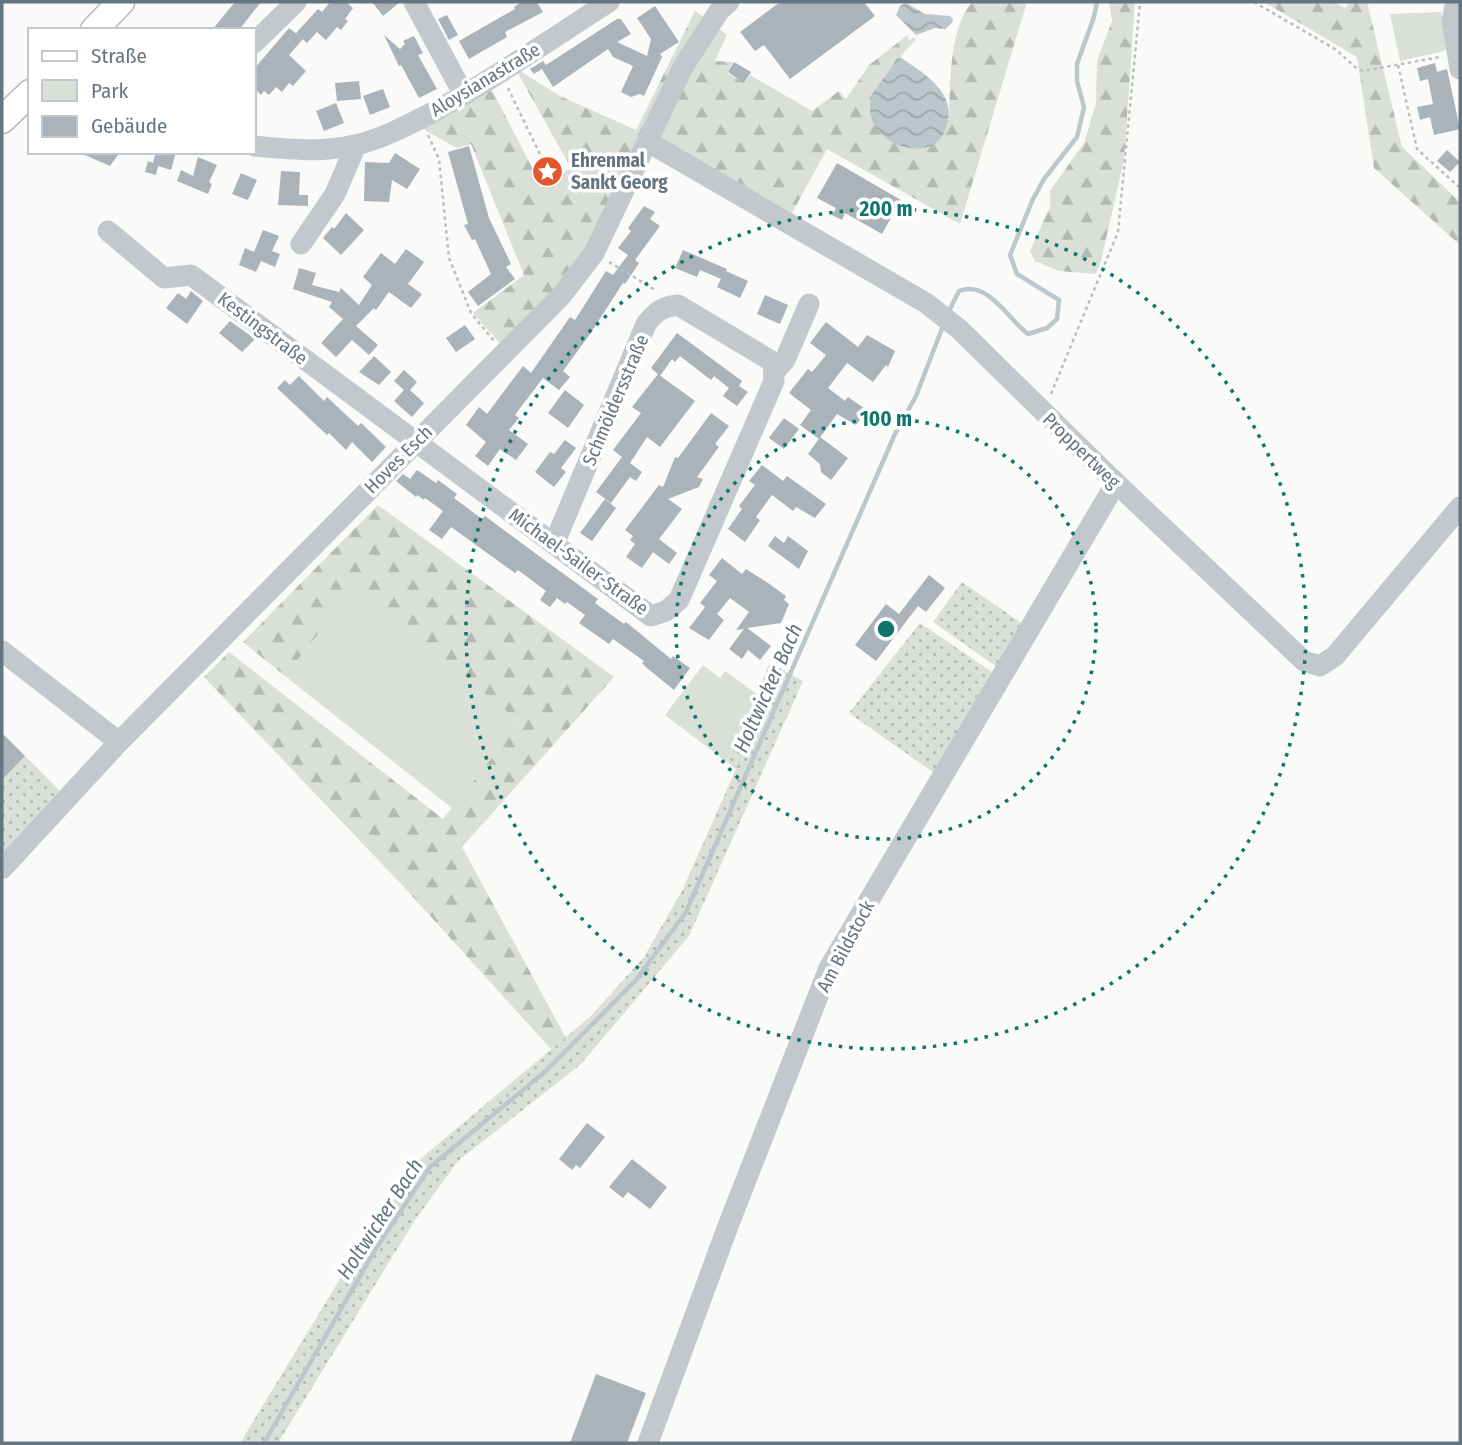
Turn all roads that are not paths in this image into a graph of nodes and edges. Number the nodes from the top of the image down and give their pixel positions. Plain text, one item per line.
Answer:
1 (121, 2) edge
2 (296, 2) edge
3 (414, 2) edge
4 (609, 2) edge
5 (1456, 2) edge
6 (718, 5) edge
7 (96, 28) edge
8 (256, 41) edge
9 (1459, 61) edge
10 (28, 95) edge
11 (464, 95) junction
12 (2, 120) edge
13 (648, 142) junction
14 (356, 145) junction
15 (256, 146) edge
16 (108, 232) dead end
17 (301, 244) dead end
18 (809, 304) dead end
19 (775, 370) junction
20 (416, 441) junction
21 (1116, 483) junction
22 (1460, 507) edge
23 (554, 544) junction
24 (2, 651) edge
25 (119, 742) junction
26 (2, 869) edge
27 (648, 1443) edge

1 - 7 main road
2 - 8 street
3 - 11 street
4 - 11 street, Aloysianastraße
5 - 9 street
6 - 13 street, Hoves Esch
10 - 12 main road
11 - 14 street, Aloysianastraße
13 - 20 street, Hoves Esch
13 - 21 street, Proppertweg
14 - 15 street, Aloysianastraße
14 - 17 street
16 - 20 street, Kestingstraße
18 - 19 street
19 - 23 street, Schmöldersstraße
19 - 23 street, Michael-Sailer-Straße
20 - 23 street, Michael-Sailer-Straße
20 - 25 street, Hoves Esch
21 - 22 street, Proppertweg
21 - 27 street, Am Bildstock
24 - 25 street
25 - 26 street, Hoves Esch

